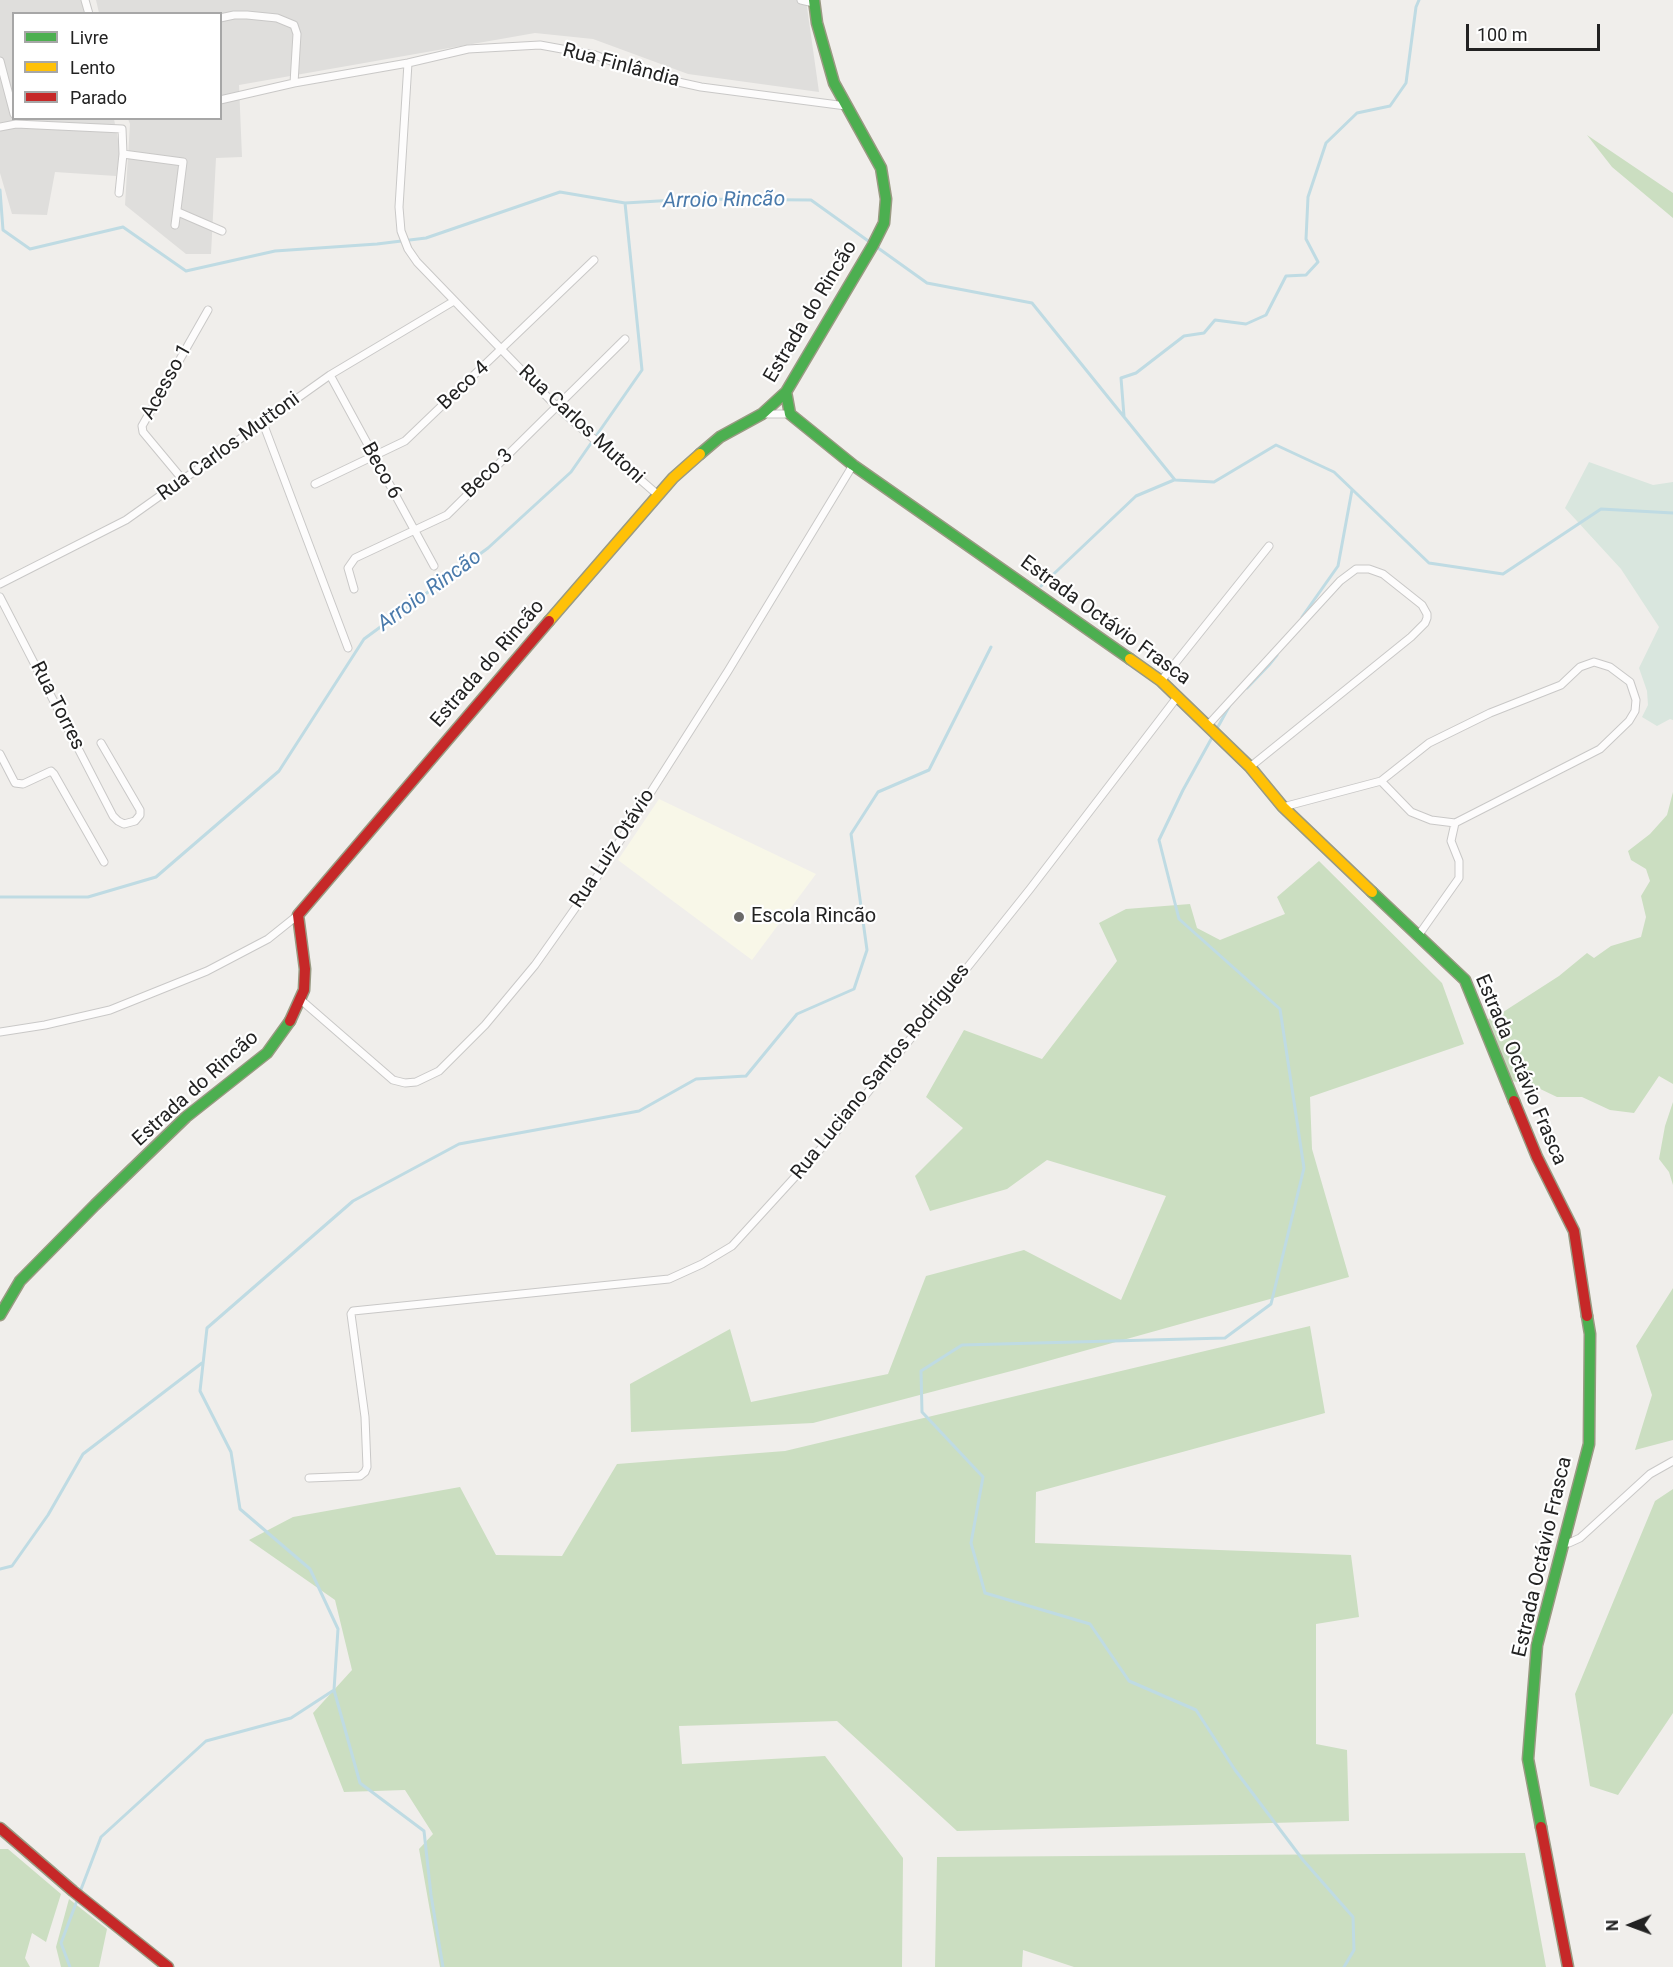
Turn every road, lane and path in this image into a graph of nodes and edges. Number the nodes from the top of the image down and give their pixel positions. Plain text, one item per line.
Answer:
1 (801, 0) edge
2 (814, 2) edge
3 (222, 18) edge
4 (0, 61) edge
5 (408, 63) junction
6 (294, 83) junction
7 (222, 100) edge
8 (846, 106) junction
9 (12, 107) edge
10 (26, 120) edge
11 (120, 120) edge
12 (122, 129) junction
13 (123, 154) junction
14 (119, 193) dead end
15 (178, 212) junction
16 (175, 225) dead end
17 (222, 231) dead end
18 (594, 261) dead end
19 (454, 301) junction
20 (208, 310) dead end
21 (625, 339) dead end
22 (501, 350) junction
23 (330, 375) junction
24 (786, 392) junction
25 (557, 407) junction
26 (762, 414) junction
27 (790, 414) junction
28 (263, 423) junction
29 (373, 456) junction
30 (853, 465) junction
31 (183, 480) junction
32 (315, 484) dead end
33 (658, 495) junction
34 (414, 530) junction
35 (1269, 546) dead end
36 (434, 566) dead end
37 (0, 584) edge
38 (354, 589) dead end
39 (0, 597) edge
40 (348, 648) dead end
41 (1161, 681) junction
42 (1178, 696) junction
43 (1208, 725) junction
44 (101, 744) dead end
45 (0, 754) edge
46 (1250, 767) junction
47 (1381, 781) junction
48 (1283, 807) junction
49 (1455, 823) junction
50 (104, 862) dead end
51 (298, 915) junction
52 (1418, 936) junction
53 (301, 1000) junction
54 (0, 1032) edge
55 (0, 1315) edge
56 (1673, 1461) edge
57 (309, 1478) dead end
58 (1563, 1543) junction
59 (0, 1828) edge
60 (168, 1967) edge
61 (1568, 1967) edge

1 - 2 street
2 - 8 street, Estrada do Rincão
3 - 6 street
4 - 9 street
5 - 6 street, Rua Finlândia
5 - 8 street, Rua Finlândia
5 - 19 street, Rua Carlos Mutoni
6 - 7 street, Rua Finlândia
8 - 24 street, Estrada do Rincão
10 - 12 street
11 - 12 street
12 - 13 street
13 - 14 street
13 - 15 street
15 - 16 street
15 - 17 street
18 - 22 street, Beco 4
19 - 22 street, Rua Carlos Mutoni
19 - 23 street, Rua Carlos Muttoni
20 - 31 street, Acesso 1
21 - 25 street, Beco 3
22 - 25 street, Rua Carlos Mutoni
22 - 29 street, Beco 4
23 - 28 street, Rua Carlos Muttoni
23 - 29 street, Beco 6
24 - 26 street, Estrada do Rincão
24 - 27 street
25 - 33 street, Rua Carlos Mutoni
25 - 34 street, Beco 3
26 - 27 street
26 - 33 street, Estrada do Rincão
27 - 30 street, Estrada Octávio Frasca
28 - 31 street, Rua Carlos Muttoni
28 - 40 street
29 - 32 street, Beco 4
29 - 34 street, Beco 6
30 - 41 street, Estrada Octávio Frasca
30 - 53 street, Rua Luiz Otávio
31 - 37 street, Rua Carlos Muttoni
33 - 51 street, Estrada do Rincão
34 - 36 street, Beco 6
34 - 38 street, Beco 3
35 - 41 street
39 - 44 street, Rua Torres
41 - 42 street, Estrada Octávio Frasca
42 - 43 street, Estrada Octávio Frasca
42 - 57 street, Rua Luciano Santos Rodrigues
43 - 46 street, Estrada Octávio Frasca
43 - 46 street
45 - 50 street
46 - 48 street, Estrada Octávio Frasca
47 - 48 street
47 - 49 street
47 - 49 street
48 - 52 street, Estrada Octávio Frasca
49 - 52 street
51 - 53 street, Estrada do Rincão
51 - 54 street
52 - 58 street, Estrada Octávio Frasca
53 - 55 street, Estrada do Rincão
56 - 58 street
58 - 61 street, Estrada Octávio Frasca
59 - 60 street

